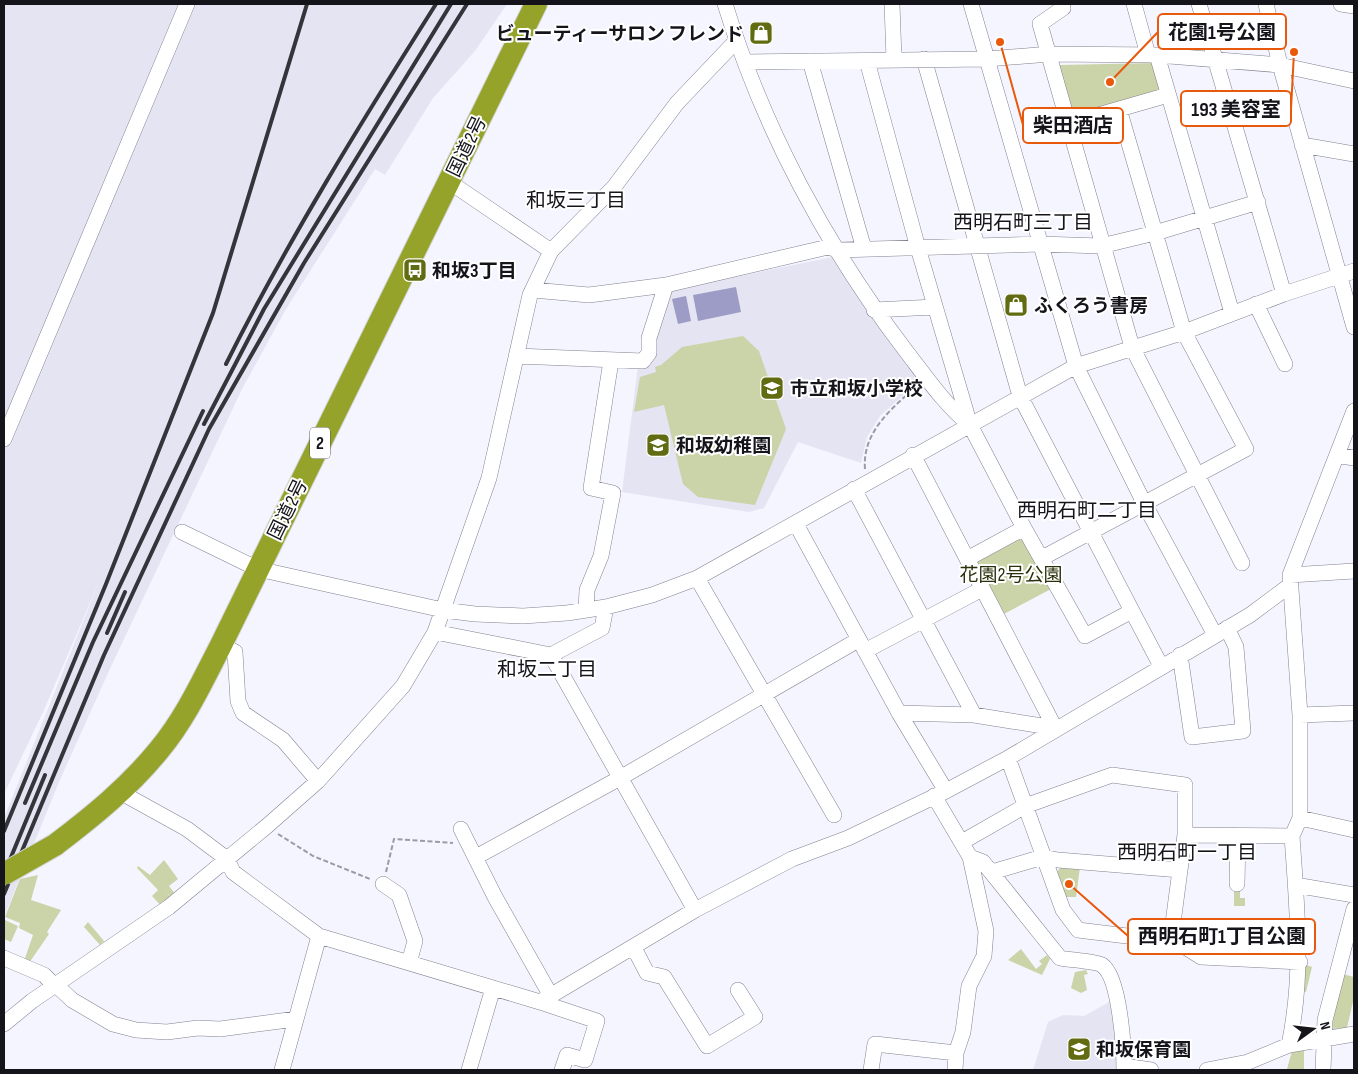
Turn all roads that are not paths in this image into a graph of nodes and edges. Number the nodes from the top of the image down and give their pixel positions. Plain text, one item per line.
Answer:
1 (187, 4) edge
2 (536, 4) edge
3 (725, 4) edge
4 (892, 4) edge
5 (971, 4) edge
6 (1062, 4) edge
7 (1134, 4) edge
8 (1199, 4) edge
9 (1266, 4) edge
10 (1341, 4) edge
11 (1354, 6) edge
12 (736, 42) junction
13 (1050, 54) junction
14 (1153, 55) junction
15 (894, 59) junction
16 (924, 59) junction
17 (986, 59) junction
18 (1215, 59) junction
19 (810, 61) junction
20 (866, 61) junction
21 (746, 62) junction
22 (1280, 65) junction
23 (1354, 81) edge
24 (1168, 95) junction
25 (1119, 109) junction
26 (1067, 124) junction
27 (1302, 145) junction
28 (1354, 154) edge
29 (448, 182) junction
30 (1258, 202) junction
31 (1204, 216) junction
32 (1155, 233) junction
33 (1040, 244) junction
34 (1101, 246) junction
35 (918, 248) junction
36 (977, 248) junction
37 (864, 249) junction
38 (838, 250) junction
39 (551, 251) junction
40 (1347, 273) edge
41 (666, 285) junction
42 (533, 290) junction
43 (1284, 294) junction
44 (1256, 304) junction
45 (935, 307) junction
46 (874, 310) junction
47 (1232, 313) junction
48 (1354, 327) edge
49 (1184, 332) junction
50 (1132, 348) junction
51 (516, 356) junction
52 (611, 361) junction
53 (1285, 364) dead end
54 (1076, 366) junction
55 (1020, 396) junction
56 (1354, 411) edge
57 (970, 425) junction
58 (4, 439) edge
59 (913, 455) junction
60 (1337, 455) junction
61 (1354, 458) edge
62 (1197, 476) junction
63 (854, 489) junction
64 (1145, 505) junction
65 (796, 524) junction
66 (1024, 528) junction
67 (182, 532) dead end
68 (1090, 534) junction
69 (1042, 558) junction
70 (967, 559) junction
71 (1242, 564) dead end
72 (258, 569) junction
73 (1354, 571) edge
74 (697, 578) junction
75 (1290, 580) junction
76 (982, 589) junction
77 (606, 607) junction
78 (442, 610) junction
79 (586, 610) junction
80 (1132, 612) junction
81 (925, 619) junction
82 (435, 632) junction
83 (1221, 632) junction
84 (222, 645) junction
85 (862, 645) junction
86 (551, 655) junction
87 (1180, 655) junction
88 (1162, 666) junction
89 (764, 695) junction
90 (899, 713) junction
91 (1354, 713) edge
92 (974, 715) junction
93 (1300, 715) junction
94 (1055, 728) junction
95 (1008, 758) junction
96 (620, 778) junction
97 (318, 781) junction
98 (120, 792) junction
99 (940, 794) junction
100 (1025, 806) junction
101 (834, 815) dead end
102 (1300, 818) junction
103 (1354, 830) edge
104 (464, 835) road end
105 (1185, 835) junction
106 (1238, 835) junction
107 (1292, 836) junction
108 (962, 842) junction
109 (476, 857) junction
110 (970, 857) junction
111 (1043, 857) junction
112 (227, 859) junction
113 (1180, 870) junction
114 (992, 872) junction
115 (4, 874) edge
116 (383, 884) road end
117 (1237, 884) dead end
118 (1295, 885) junction
119 (1354, 895) edge
120 (1354, 909) edge
121 (696, 910) junction
122 (319, 936) junction
123 (1171, 938) junction
124 (634, 948) junction
125 (4, 958) edge
126 (1300, 962) junction
127 (409, 963) junction
128 (56, 985) junction
129 (493, 988) junction
130 (738, 990) dead end
131 (545, 999) junction
132 (296, 1019) junction
133 (4, 1024) edge
134 (1354, 1034) edge
135 (1324, 1039) junction
136 (1290, 1045) junction
137 (956, 1052) junction
138 (1124, 1068) edge
139 (282, 1070) edge
140 (469, 1070) edge
141 (562, 1070) edge
142 (871, 1070) edge
143 (955, 1070) edge
144 (1151, 1070) edge
145 (1207, 1070) edge
146 (1323, 1070) edge

1 - 58 street
2 - 29 highway, 国道2号 / 2
3 - 12 street
4 - 15 street
5 - 17 street
6 - 13 street
7 - 14 street
8 - 18 street
9 - 22 street
10 - 11 street
12 - 21 street
12 - 39 street
13 - 14 street
13 - 17 street
13 - 26 street
14 - 18 street
14 - 24 street
15 - 16 street
15 - 20 street
16 - 17 street
16 - 36 street
17 - 33 street
18 - 22 street
18 - 30 street
19 - 20 street
19 - 21 street
19 - 37 street
20 - 35 street
21 - 38 street
22 - 23 street
22 - 27 street
24 - 25 street
24 - 31 street
25 - 26 street
25 - 32 street
26 - 34 street
27 - 28 street
27 - 40 street
29 - 39 street
29 - 72 highway, 国道2号 / 2
30 - 31 street
30 - 43 street
31 - 32 street
31 - 47 street
32 - 34 street
32 - 49 street
33 - 34 street
33 - 36 street
33 - 54 street
34 - 50 street
35 - 36 street
35 - 37 street
35 - 45 street
36 - 55 street
37 - 38 street
38 - 41 street
38 - 46 street
39 - 42 street
40 - 43 street
40 - 48 street
41 - 42 street
41 - 52 street
42 - 51 street
43 - 44 street
44 - 47 street
44 - 53 street
45 - 46 street
45 - 57 street
46 - 57 street
47 - 49 street
49 - 50 street
49 - 62 street
50 - 54 street
50 - 62 street
51 - 52 street
51 - 78 street
52 - 79 street
54 - 55 street
54 - 64 street
55 - 57 street
55 - 68 street
56 - 60 street
57 - 59 street
57 - 66 street
59 - 63 street
59 - 70 street
60 - 61 street
60 - 75 street
62 - 64 street
62 - 71 street
63 - 65 street
63 - 81 street
64 - 68 street
64 - 83 street
65 - 74 street
65 - 85 street
66 - 69 street
66 - 70 street
67 - 72 street
68 - 69 street
68 - 80 street
69 - 80 street
70 - 76 street
72 - 78 street
72 - 84 highway, 国道2号 / 2
73 - 75 street
74 - 77 street
74 - 89 street
75 - 83 street
75 - 93 street
76 - 81 street
76 - 94 street
77 - 79 street
77 - 86 street
78 - 79 street
78 - 82 street
80 - 88 street
81 - 85 street
81 - 92 street
82 - 86 street
82 - 97 street
83 - 87 street
83 - 87 street
84 - 97 street
84 - 98 highway, 国道2号 / 2
85 - 89 street
85 - 90 street
86 - 96 street
87 - 88 street
88 - 94 street
89 - 96 street
89 - 101 street
90 - 92 street
90 - 99 street
91 - 93 street
92 - 94 street
93 - 102 street
94 - 95 street
95 - 99 street
95 - 100 street
96 - 109 street
96 - 121 street
97 - 112 street
98 - 112 street
98 - 115 highway, 国道2号 / 2, bridge
99 - 108 street
99 - 121 street
100 - 105 street
100 - 108 street
100 - 111 street
102 - 103 street
102 - 107 street
104 - 109 street
105 - 106 street
105 - 113 street
106 - 107 street
106 - 117 street
107 - 118 street
108 - 110 street
109 - 131 street
110 - 114 street
110 - 137 street
111 - 113 street
111 - 114 street
111 - 123 street
112 - 122 street
112 - 128 street
113 - 123 street
114 - 138 street
116 - 127 street
118 - 119 street
118 - 126 street
120 - 135 street
121 - 124 street
122 - 127 street
122 - 132 street
123 - 126 street
124 - 130 street
124 - 131 street
125 - 128 street
126 - 136 street
127 - 129 street
128 - 132 street
128 - 133 street
129 - 131 street
129 - 140 street
131 - 141 street
132 - 139 street
134 - 135 street
135 - 136 street
135 - 146 street
136 - 145 street
137 - 142 street
137 - 143 street
138 - 144 street

